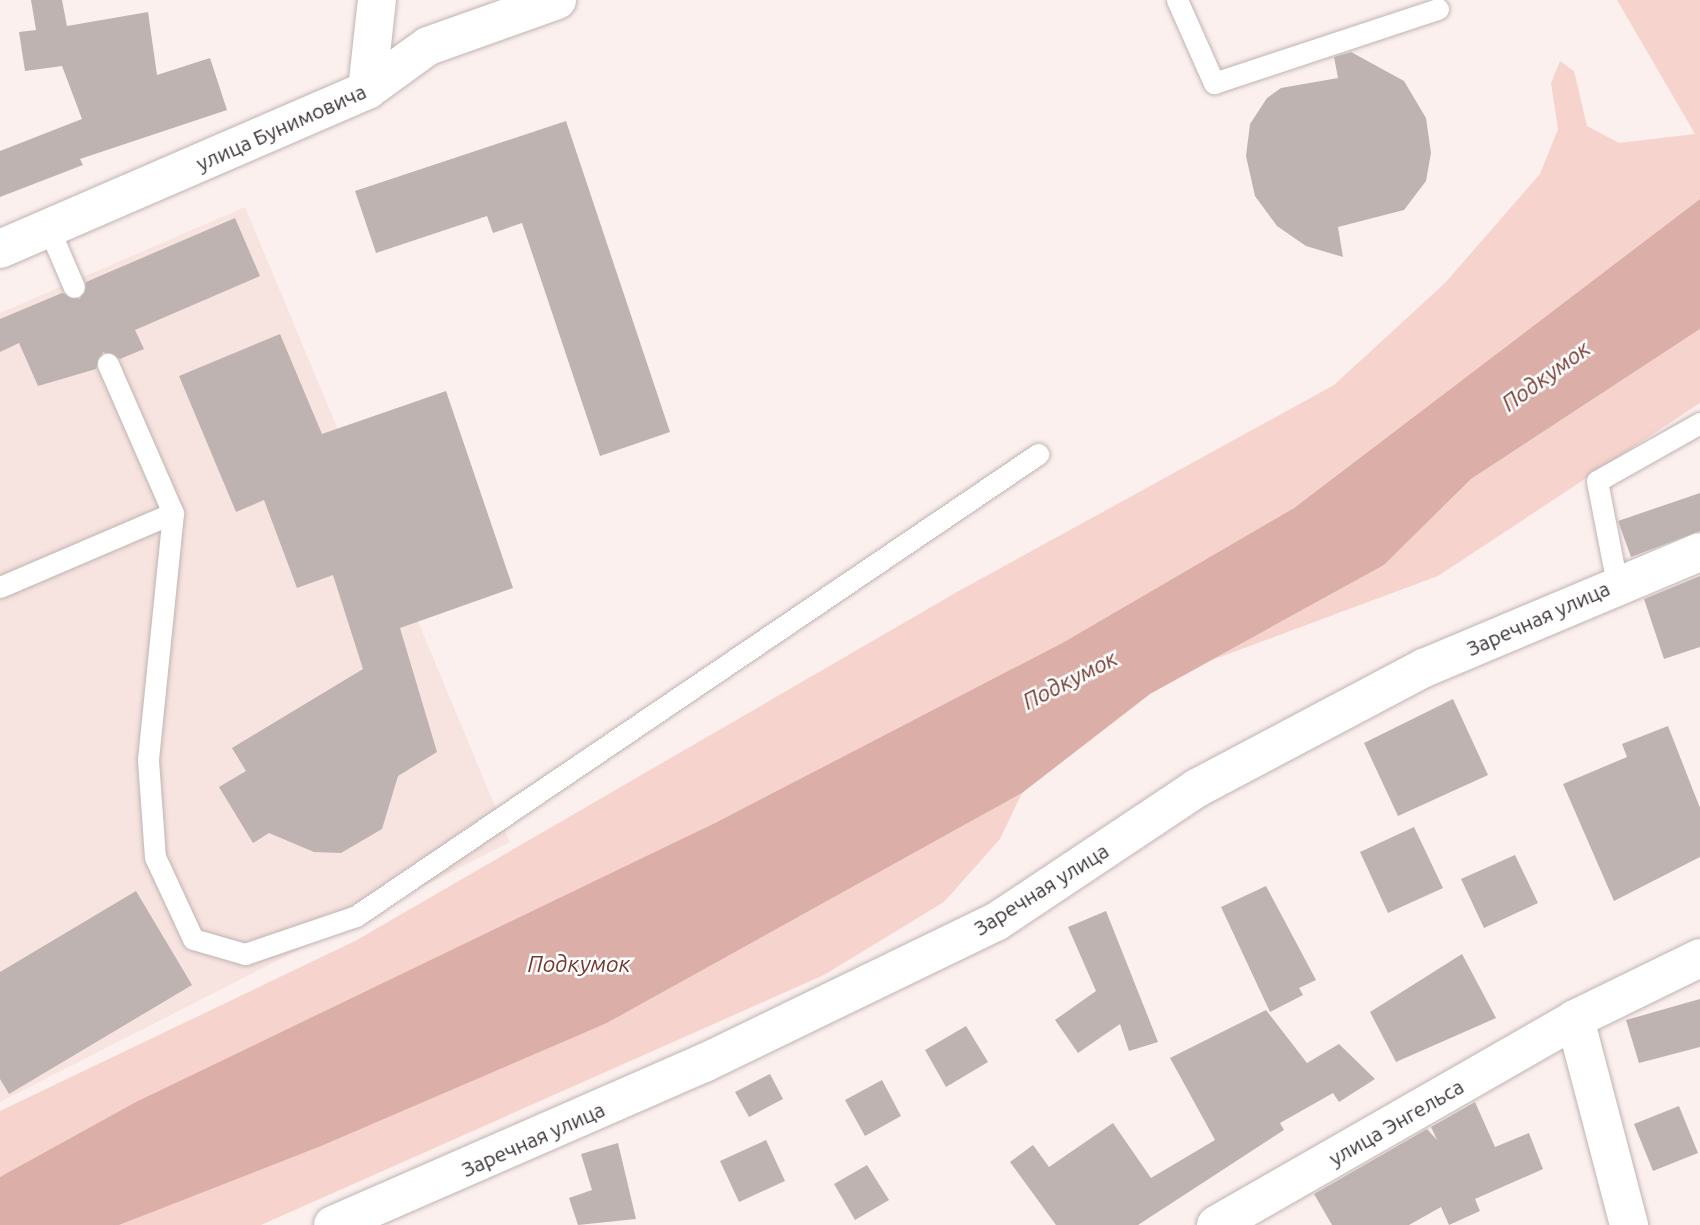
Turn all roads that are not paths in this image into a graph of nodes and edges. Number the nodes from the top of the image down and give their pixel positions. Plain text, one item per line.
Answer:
1 (377, 0) edge
2 (557, 0) edge
3 (1177, 0) edge
4 (1438, 9) dead end
5 (367, 90) junction
6 (49, 229) junction
7 (0, 249) edge
8 (74, 287) dead end
9 (108, 364) dead end
10 (1700, 423) edge
11 (1038, 454) dead end
12 (173, 513) junction
13 (1700, 552) edge
14 (1617, 583) junction
15 (0, 587) edge
16 (1700, 958) edge
17 (1576, 1018) junction
18 (333, 1225) edge
19 (1216, 1225) edge
20 (1629, 1225) edge

1 - 5 street
2 - 5 street, улица Бунимовича
3 - 4 lane
5 - 6 street, улица Бунимовича
6 - 7 street, улица Бунимовича
6 - 8 lane
9 - 12 lane
10 - 14 lane
11 - 12 lane
12 - 15 lane
13 - 14 street, Заречная улица
14 - 18 street, Заречная улица
16 - 17 street, улица Энгельса
17 - 19 street, улица Энгельса
17 - 20 street

